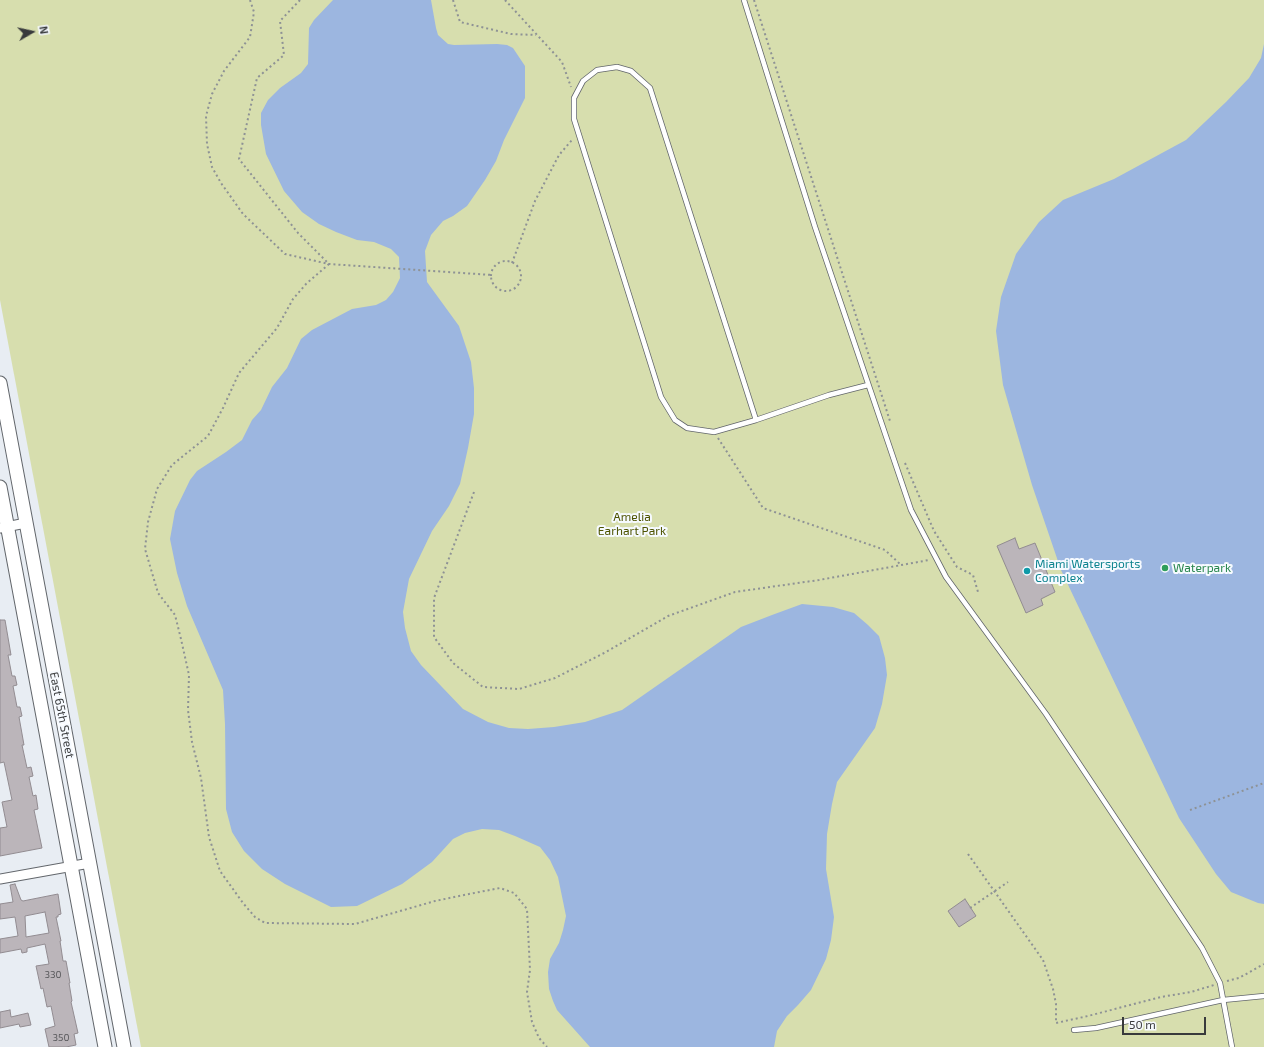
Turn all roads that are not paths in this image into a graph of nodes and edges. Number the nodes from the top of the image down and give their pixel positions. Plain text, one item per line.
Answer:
1 (744, 0) edge
2 (0, 383) edge
3 (868, 385) junction
4 (756, 420) junction
5 (0, 487) edge
6 (26, 523) junction
7 (4, 527) edge
8 (90, 863) junction
9 (71, 867) junction
10 (0, 879) edge
11 (1264, 996) edge
12 (1223, 1000) junction
13 (1074, 1030) dead end
14 (105, 1047) edge
15 (124, 1047) edge
16 (1232, 1047) edge

1 - 3 lane
2 - 6 main road, East 65th Street
3 - 4 lane
3 - 12 lane
4 - 4 lane
5 - 7 main road, East 65th Street
6 - 7 street
6 - 8 main road, East 65th Street
7 - 9 main road, East 65th Street
8 - 9 street
8 - 15 main road, East 65th Street
9 - 10 street
9 - 14 main road, East 65th Street
11 - 12 lane
12 - 13 lane
12 - 16 lane

